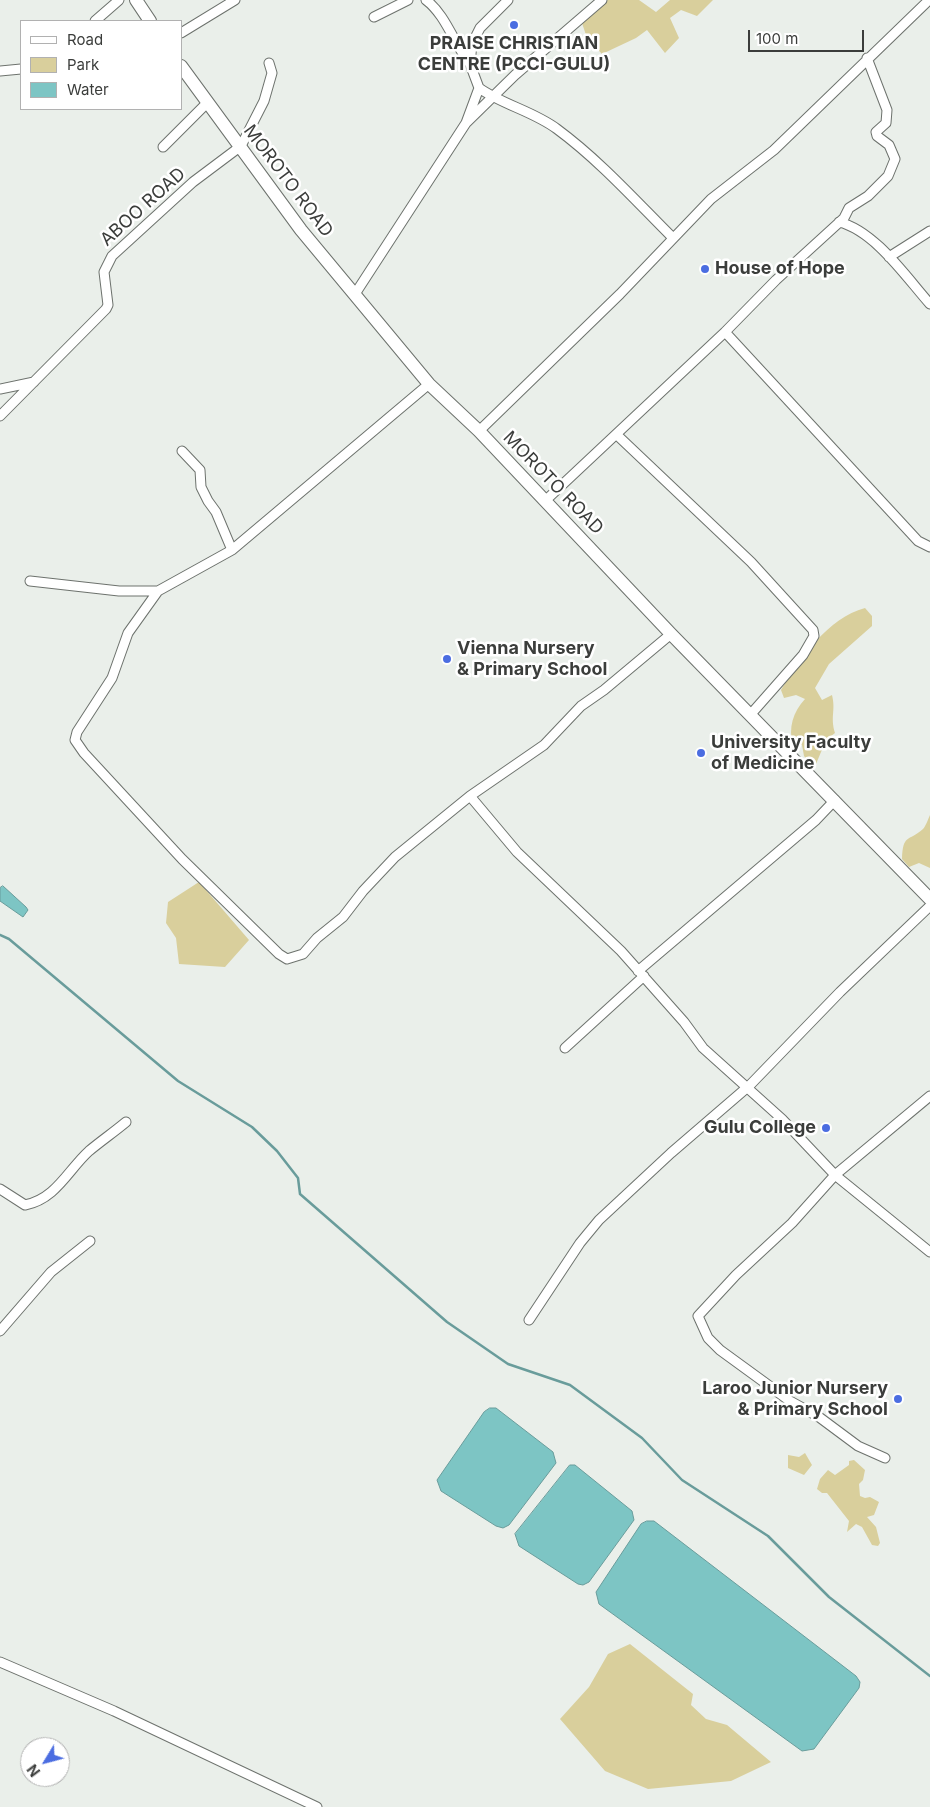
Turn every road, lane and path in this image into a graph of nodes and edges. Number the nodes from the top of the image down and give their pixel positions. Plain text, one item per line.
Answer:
1 (119, 0) edge
2 (136, 0) edge
3 (235, 0) edge
4 (408, 0) edge
5 (426, 0) edge
6 (508, 0) edge
7 (602, 0) edge
8 (929, 0) edge
9 (374, 17) dead end
10 (95, 20) edge
11 (149, 20) edge
12 (182, 32) edge
13 (867, 58) junction
14 (269, 63) dead end
15 (470, 64) junction
16 (182, 67) edge
17 (20, 69) edge
18 (0, 71) edge
19 (479, 88) junction
20 (492, 98) junction
21 (208, 102) junction
22 (466, 123) junction
23 (163, 146) dead end
24 (241, 146) junction
25 (839, 222) junction
26 (930, 231) edge
27 (672, 237) junction
28 (889, 257) junction
29 (355, 294) junction
30 (930, 304) edge
31 (725, 332) junction
32 (34, 382) junction
33 (429, 384) junction
34 (0, 389) edge
35 (0, 416) edge
36 (479, 431) junction
37 (618, 435) junction
38 (182, 451) dead end
39 (546, 500) junction
40 (930, 547) edge
41 (232, 550) junction
42 (30, 581) dead end
43 (158, 591) junction
44 (671, 634) junction
45 (751, 714) junction
46 (470, 796) junction
47 (835, 800) junction
48 (930, 899) edge
49 (930, 906) edge
50 (641, 974) junction
51 (565, 1048) dead end
52 (746, 1088) junction
53 (930, 1096) edge
54 (126, 1122) dead end
55 (835, 1175) junction
56 (0, 1189) edge
57 (90, 1241) dead end
58 (930, 1252) edge
59 (528, 1320) dead end
60 (0, 1331) edge
61 (885, 1458) dead end
62 (0, 1662) edge
63 (317, 1807) edge

1 - 10 street
2 - 11 main road
3 - 12 street
4 - 9 street
5 - 15 street
6 - 15 street
7 - 20 street
8 - 13 street
13 - 25 street
13 - 27 street
14 - 24 street
15 - 19 street
16 - 21 main road, MOROTO ROAD
17 - 18 street
19 - 20 street
19 - 22 street
20 - 22 street
20 - 27 street
21 - 23 street
21 - 24 main road, MOROTO ROAD
22 - 29 street
24 - 29 main road, MOROTO ROAD
24 - 32 street, ABOO ROAD
25 - 28 street
25 - 31 street
26 - 28 street
27 - 36 street
28 - 30 street
29 - 33 main road, MOROTO ROAD
31 - 37 street
31 - 40 street
32 - 34 street
32 - 35 street, ABOO ROAD
33 - 36 main road, MOROTO ROAD
33 - 41 street
36 - 39 main road, MOROTO ROAD
37 - 39 street
37 - 45 street
38 - 41 street
39 - 44 main road, MOROTO ROAD
41 - 43 street
42 - 43 street
43 - 46 street
44 - 45 main road, MOROTO ROAD
44 - 46 street
45 - 47 main road, MOROTO ROAD
46 - 50 street
47 - 48 main road, MOROTO ROAD
47 - 50 street
49 - 52 street
50 - 51 street
50 - 52 street
52 - 55 street
52 - 59 street
53 - 55 street
54 - 56 street
55 - 58 street
55 - 61 street
57 - 60 street
62 - 63 street

